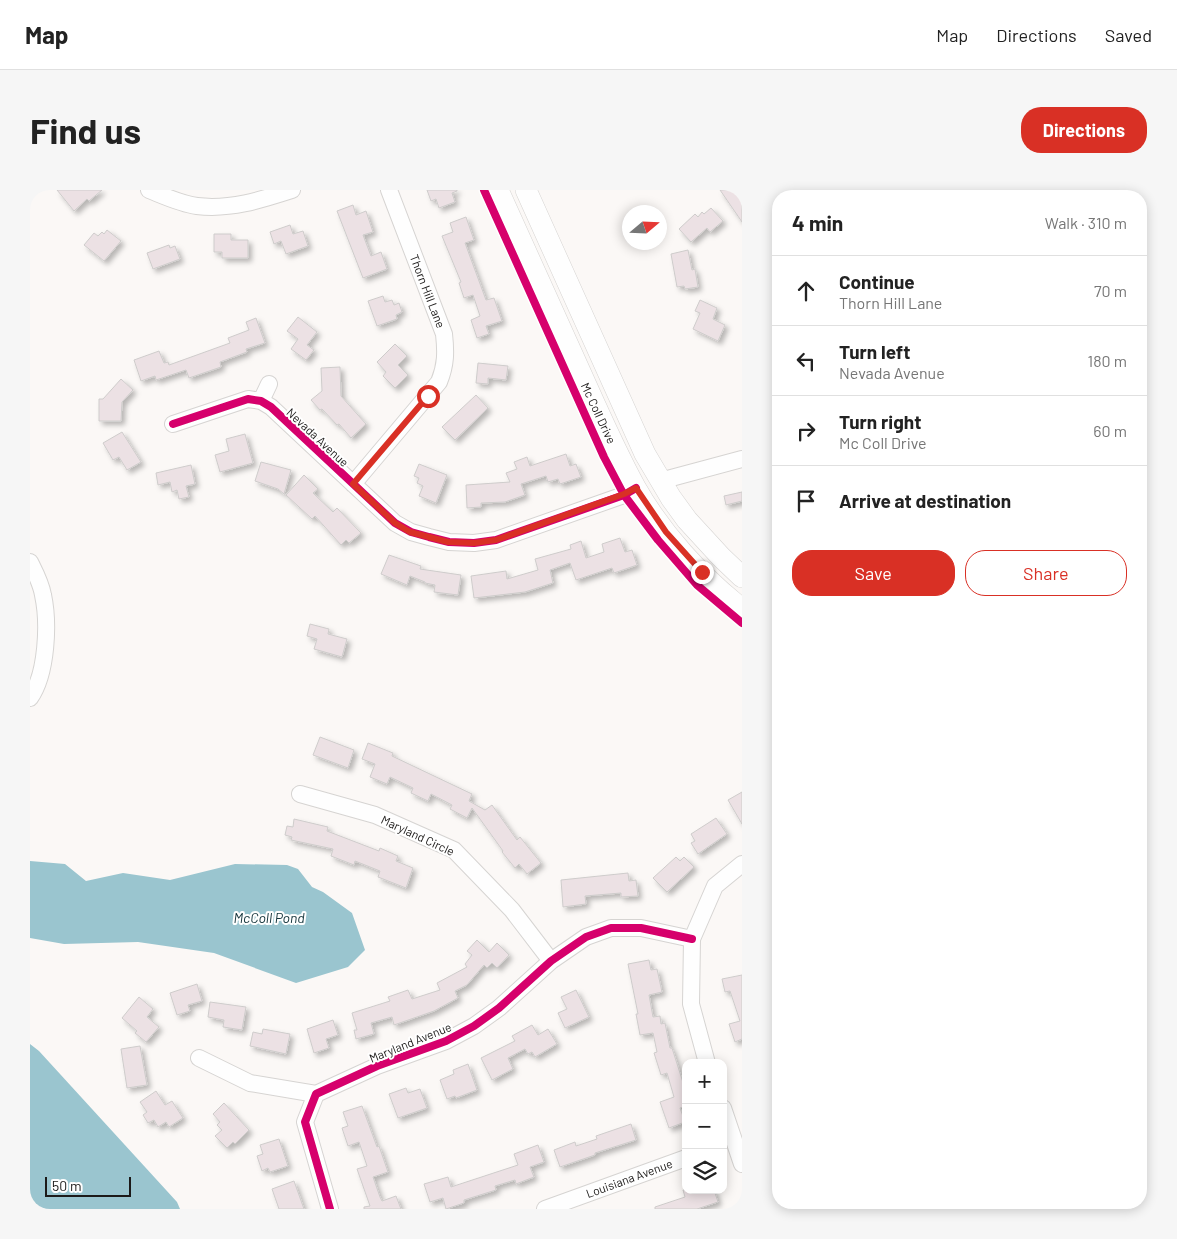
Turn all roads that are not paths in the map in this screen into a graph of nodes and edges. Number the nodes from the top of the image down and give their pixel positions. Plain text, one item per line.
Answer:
1 (149, 190) edge
2 (292, 190) edge
3 (389, 190) edge
4 (498, 190) edge
5 (526, 190) edge
6 (269, 384) dead end
7 (261, 401) junction
8 (173, 424) dead end
9 (742, 459) edge
10 (660, 481) junction
11 (353, 484) junction
12 (636, 488) junction
13 (30, 562) edge
14 (742, 577) edge
15 (742, 609) edge
16 (30, 698) edge
17 (300, 794) dead end
18 (742, 864) edge
19 (692, 938) junction
20 (551, 960) junction
21 (199, 1058) dead end
22 (706, 1059) edge
23 (316, 1094) junction
24 (729, 1142) edge
25 (682, 1159) edge
26 (742, 1164) edge
27 (330, 1209) edge
28 (545, 1209) edge

1 - 2 street
3 - 11 street, Thorn Hill Lane
4 - 12 main road, Mc Coll Drive
5 - 10 main road, Mc Coll Drive
6 - 7 street
7 - 8 street
7 - 11 street, Nevada Avenue
9 - 10 street
10 - 14 main road, Mc Coll Drive
11 - 12 street, Nevada Avenue
12 - 15 main road, Mc Coll Drive
13 - 16 street
17 - 20 street, Maryland Circle
18 - 19 street
19 - 20 street, Maryland Avenue
19 - 22 street
20 - 23 street, Maryland Avenue
21 - 23 street
23 - 27 street
24 - 26 street
25 - 28 street, Louisiana Avenue

